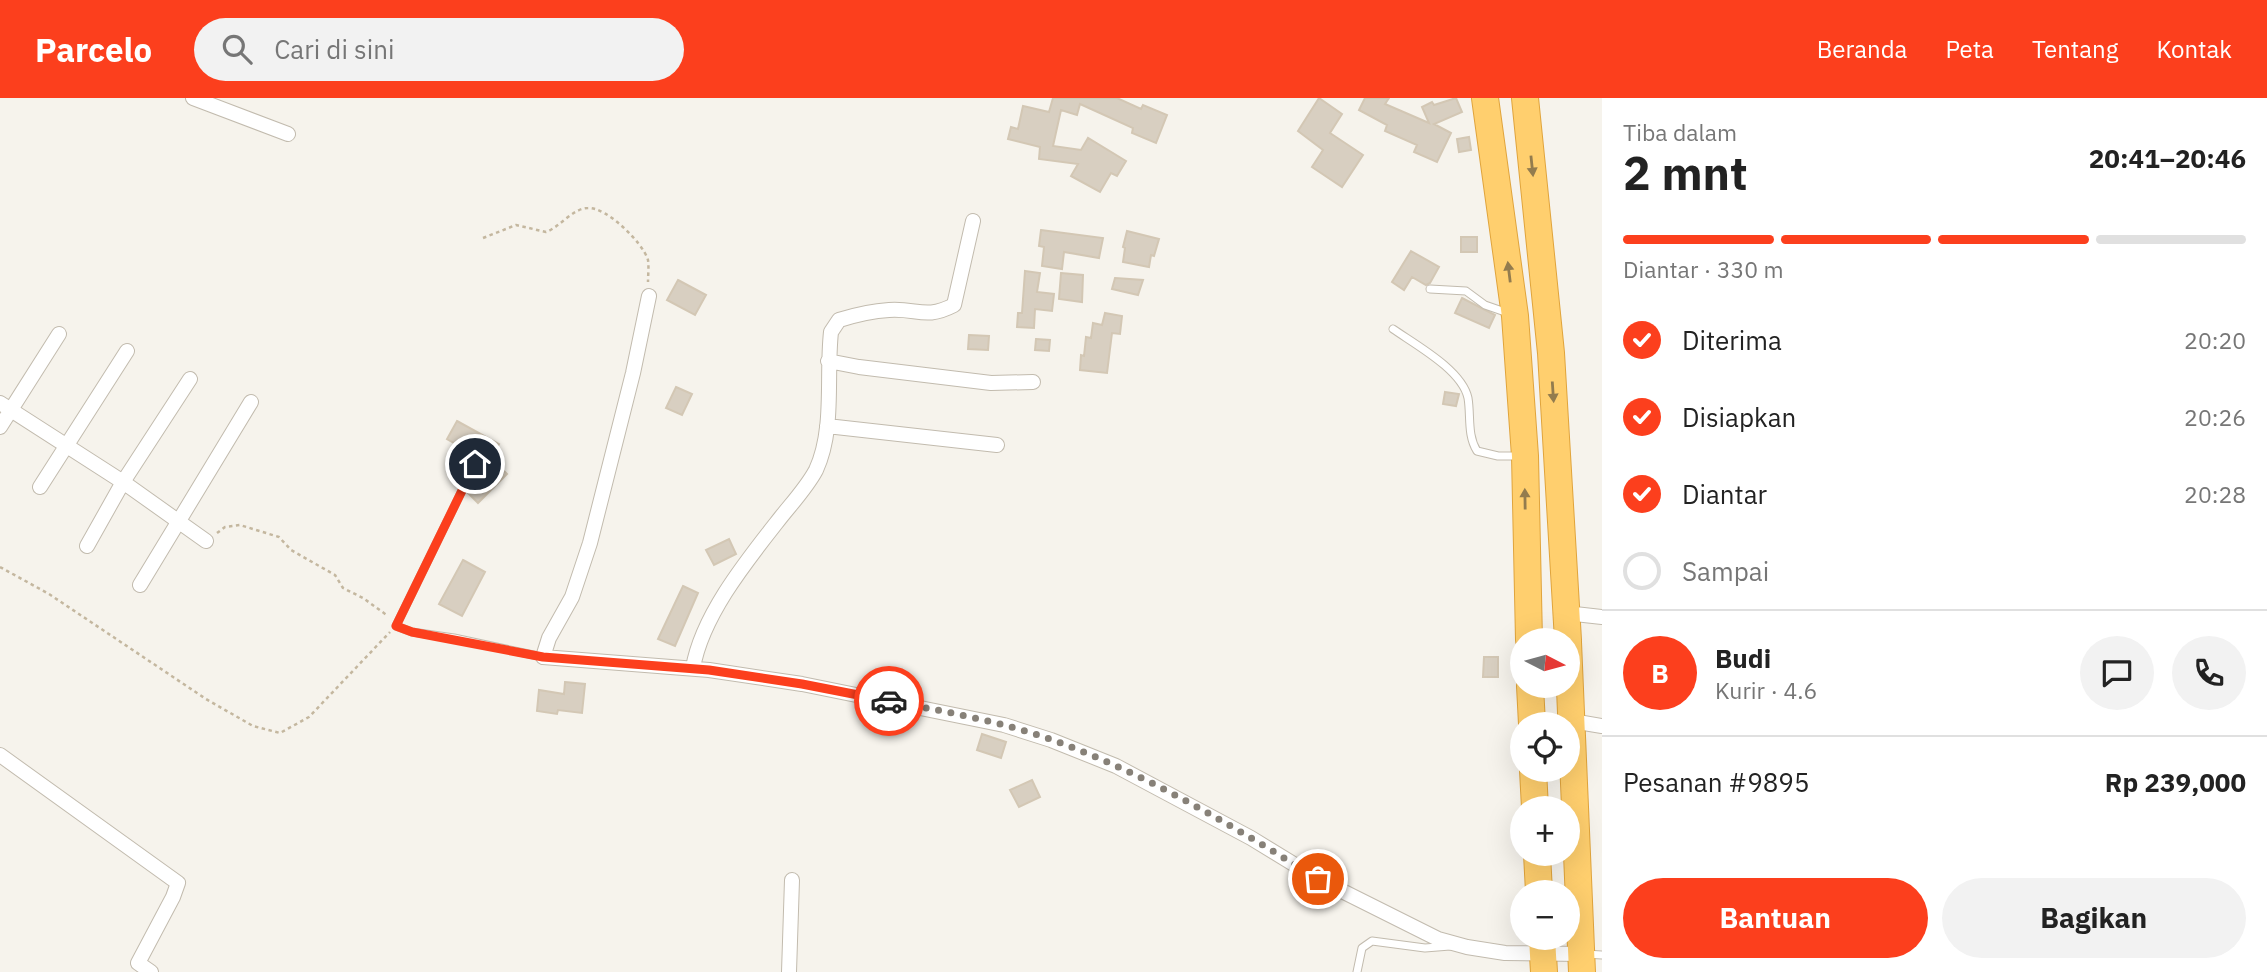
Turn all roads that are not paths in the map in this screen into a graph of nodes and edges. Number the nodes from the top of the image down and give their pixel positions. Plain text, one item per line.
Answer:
1 (193, 98) edge
2 (1485, 98) edge
3 (1525, 98) edge
4 (288, 134) dead end
5 (973, 221) dead end
6 (1430, 289) dead end
7 (649, 296) road end
8 (1515, 316) junction
9 (1393, 329) dead end
10 (59, 334) dead end
11 (127, 351) dead end
12 (828, 361) junction
13 (190, 379) dead end
14 (1033, 382) dead end
15 (251, 402) dead end
16 (5, 407) edge
17 (0, 426) edge
18 (827, 426) junction
19 (998, 445) dead end
20 (67, 446) junction
21 (1525, 456) junction
22 (475, 464) dead end
23 (123, 482) junction
24 (40, 487) dead end
25 (180, 521) junction
26 (206, 541) road end
27 (1562, 545) junction
28 (87, 546) dead end
29 (1526, 549) junction
30 (140, 585) dead end
31 (1566, 613) junction
32 (1602, 617) edge
33 (1529, 628) edge
34 (1567, 628) edge
35 (543, 657) junction
36 (693, 668) junction
37 (1580, 722) edge
38 (1602, 726) edge
39 (0, 755) edge
40 (1576, 782) edge
41 (792, 880) dead end
42 (1457, 944) junction
43 (1543, 954) edge
44 (1589, 960) edge
45 (151, 972) edge
46 (789, 972) edge
47 (1357, 972) edge

1 - 4 street
8 -> 2 highway
3 -> 27 highway
5 - 12 street
6 - 8 lane
7 - 35 street
8 - 21 highway
9 - 21 lane
10 - 16 street
11 - 20 street
12 - 14 street
12 - 18 street
13 - 23 street
15 - 25 street
16 - 17 street
16 - 20 street
18 - 19 street
18 - 36 street
20 - 23 street
20 - 24 street
29 -> 21 highway
22 - 35 lane
23 - 25 street
23 - 28 street
25 - 26 street
25 - 30 street
27 - 29 highway
27 - 31 highway
29 - 33 highway
31 - 32 street
31 - 34 highway
35 - 36 street
36 - 42 street
37 - 38 street
39 - 45 street
40 - 44 highway
41 - 46 street
42 - 43 street
42 - 47 lane
43 - 44 street

